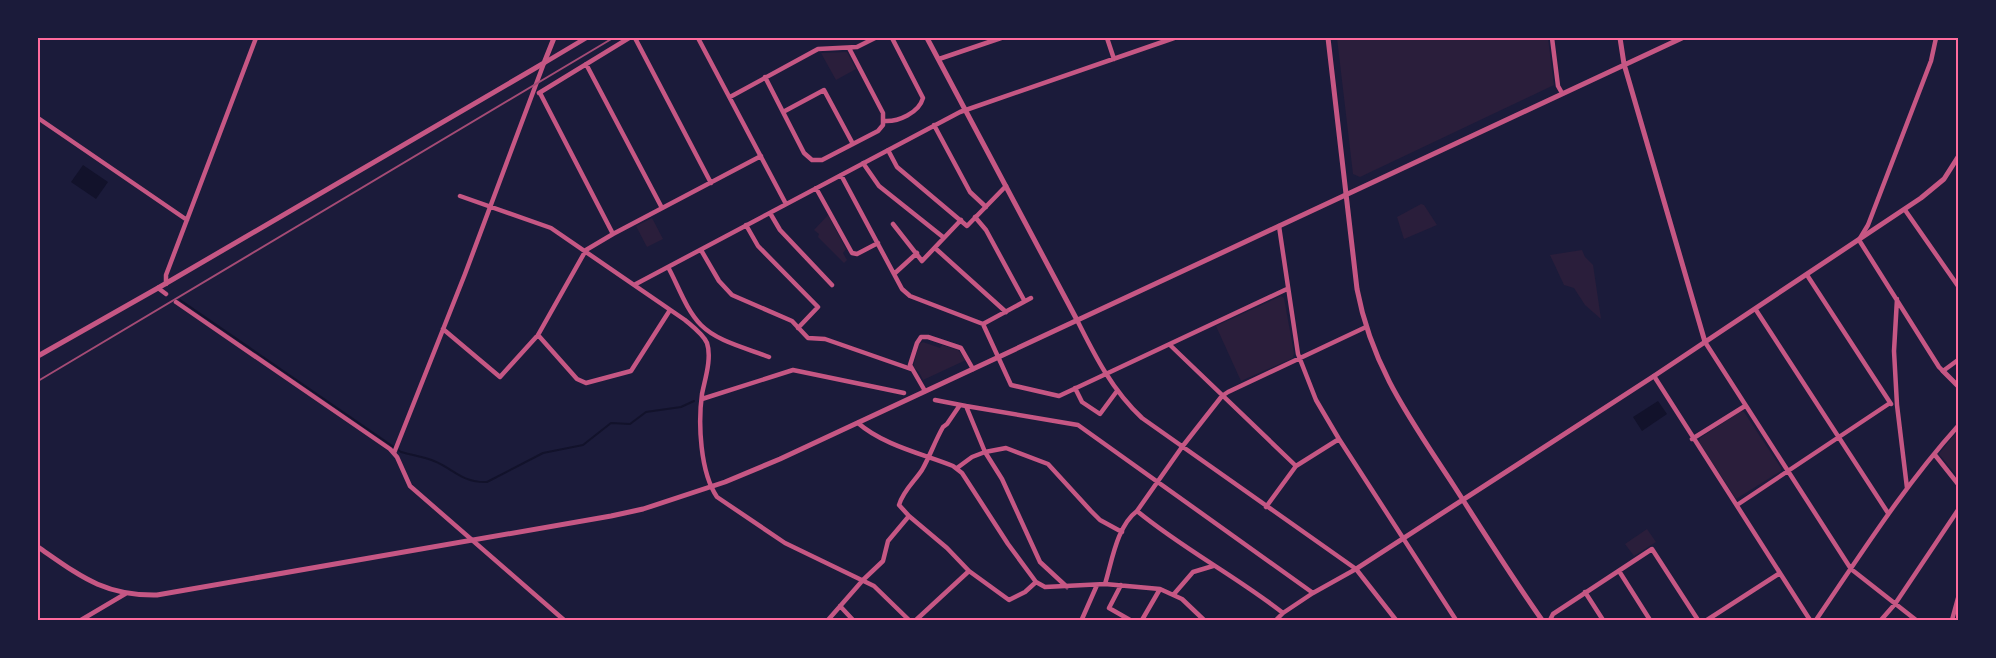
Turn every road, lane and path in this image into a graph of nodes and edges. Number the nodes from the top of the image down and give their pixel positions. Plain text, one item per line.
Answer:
1 (256, 38) edge
2 (554, 38) edge
3 (586, 38) edge
4 (629, 38) edge
5 (635, 38) edge
6 (698, 38) edge
7 (875, 38) edge
8 (892, 38) edge
9 (927, 38) edge
10 (1001, 38) edge
11 (1107, 38) edge
12 (1174, 38) edge
13 (1328, 38) edge
14 (1552, 38) edge
15 (1620, 38) edge
16 (1682, 38) edge
17 (1936, 38) edge
18 (993, 39) edge
19 (849, 48) junction
20 (939, 59) junction
21 (1114, 59) junction
22 (544, 63) junction
23 (586, 64) junction
24 (1624, 64) junction
25 (765, 77) junction
26 (540, 93) junction
27 (1562, 93) junction
28 (730, 97) junction
29 (531, 99) junction
30 (966, 109) junction
31 (783, 112) junction
32 (38, 118) edge
33 (884, 121) junction
34 (934, 125) junction
35 (853, 144) junction
36 (888, 150) junction
37 (761, 156) junction
38 (1959, 158) edge
39 (863, 164) junction
40 (841, 175) junction
41 (711, 183) junction
42 (1006, 186) junction
43 (816, 188) junction
44 (1347, 194) junction
45 (460, 196) dead end
46 (786, 204) junction
47 (491, 207) junction
48 (986, 207) junction
49 (662, 208) junction
50 (1905, 210) junction
51 (770, 213) junction
52 (975, 218) junction
53 (187, 220) junction
54 (961, 220) junction
55 (893, 224) dead end
56 (746, 225) junction
57 (1279, 226) junction
58 (613, 234) junction
59 (943, 237) junction
60 (1859, 240) junction
61 (878, 243) junction
62 (935, 248) junction
63 (586, 250) junction
64 (701, 250) junction
65 (916, 254) junction
66 (668, 267) junction
67 (894, 274) junction
68 (1807, 275) junction
69 (166, 284) junction
70 (634, 285) junction
71 (832, 285) dead end
72 (1959, 286) edge
73 (158, 288) junction
74 (1287, 289) junction
75 (166, 294) dead end
76 (1031, 298) dead end
77 (1896, 299) junction
78 (1024, 300) junction
79 (176, 302) dead end
80 (670, 310) junction
81 (1756, 310) junction
82 (1006, 312) junction
83 (1077, 320) junction
84 (983, 324) junction
85 (1366, 327) junction
86 (798, 328) junction
87 (443, 329) junction
88 (538, 334) junction
89 (1705, 342) junction
90 (1170, 345) junction
91 (38, 356) edge
92 (770, 357) dead end
93 (999, 357) junction
94 (1300, 358) junction
95 (1959, 360) edge
96 (911, 369) junction
97 (973, 369) junction
98 (1943, 371) junction
99 (1105, 374) junction
100 (1654, 376) junction
101 (1959, 386) edge
102 (1075, 388) junction
103 (925, 391) junction
104 (1117, 391) junction
105 (904, 393) dead end
106 (1222, 396) junction
107 (702, 399) junction
108 (935, 400) dead end
109 (1890, 403) junction
110 (960, 405) junction
111 (1897, 405) junction
112 (966, 406) junction
113 (1745, 406) junction
114 (858, 423) junction
115 (1959, 426) edge
116 (1839, 438) junction
117 (1339, 439) junction
118 (1692, 439) junction
119 (1182, 447) junction
120 (985, 452) junction
121 (394, 453) junction
122 (1935, 455) junction
123 (929, 456) junction
124 (1296, 466) junction
125 (957, 468) junction
126 (1788, 471) junction
127 (1158, 483) junction
128 (1959, 484) edge
129 (710, 487) junction
130 (1907, 488) junction
131 (1463, 499) junction
132 (1737, 505) junction
133 (1266, 507) junction
134 (1959, 510) edge
135 (1137, 511) junction
136 (1888, 513) junction
137 (909, 516) junction
138 (1122, 532) junction
139 (1403, 538) junction
140 (473, 541) junction
141 (38, 547) edge
142 (1213, 566) junction
143 (1356, 569) junction
144 (1851, 569) junction
145 (969, 571) junction
146 (1619, 571) junction
147 (1780, 573) junction
148 (863, 580) junction
149 (1036, 582) junction
150 (1105, 584) junction
151 (1096, 585) junction
152 (1121, 585) junction
153 (1067, 587) junction
154 (1160, 589) junction
155 (1585, 592) junction
156 (1313, 593) junction
157 (125, 594) junction
158 (1174, 594) junction
159 (1959, 598) edge
160 (1895, 604) junction
161 (840, 606) junction
162 (1283, 613) junction
163 (1539, 619) edge
164 (1082, 620) edge
165 (81, 621) edge
166 (564, 621) edge
167 (828, 621) edge
168 (853, 621) edge
169 (909, 621) edge
170 (916, 621) edge
171 (1130, 621) edge
172 (1142, 621) edge
173 (1204, 621) edge
174 (1276, 621) edge
175 (1396, 621) edge
176 (1456, 621) edge
177 (1548, 621) edge
178 (1603, 621) edge
179 (1650, 621) edge
180 (1698, 621) edge
181 (1707, 621) edge
182 (1810, 621) edge
183 (1816, 621) edge
184 (1881, 621) edge
185 (1916, 621) edge
186 (1952, 621) edge

1 - 53 street
2 - 22 street
3 - 22 street
4 - 23 street
5 - 41 street
6 - 28 street
7 - 19 street
8 - 33 street
9 - 20 street
10 - 18 street
11 - 21 street
12 - 21 street
13 - 44 street
14 - 27 street
15 - 24 street
16 - 24 street
17 - 60 street
18 - 20 street
19 - 25 street
19 - 33 street
20 - 30 street
21 - 30 street
22 - 29 street
22 - 69 street
23 - 26 street
23 - 49 street
24 - 27 street
24 - 89 street
25 - 28 street
25 - 31 street
26 - 29 street
26 - 58 street
27 - 44 street
28 - 37 street
29 - 47 street
30 - 34 street
30 - 42 street
31 - 35 street
31 - 35 street
32 - 53 street
33 - 35 street
34 - 36 street
34 - 48 street
36 - 39 street
36 - 54 street
37 - 41 street
37 - 46 street
38 - 50 street
39 - 40 street
39 - 59 street
40 - 43 street
40 - 61 street
41 - 49 street
42 - 48 street
42 - 83 street
43 - 46 street
43 - 61 street
44 - 57 street
44 - 85 street
45 - 47 street
46 - 51 street
47 - 63 street
47 - 87 street
48 - 52 street
49 - 58 street
50 - 60 street
50 - 72 street
51 - 56 street
51 - 71 street
52 - 54 street
52 - 78 street
53 - 69 street
54 - 59 street
55 - 65 street
56 - 64 street
56 - 86 street
57 - 74 street
57 - 83 street
58 - 63 street
59 - 62 street
60 - 68 street
60 - 77 street
61 - 67 street
62 - 65 street
62 - 82 street
63 - 70 street
63 - 88 street
64 - 66 street
64 - 86 street
65 - 67 street
66 - 70 street
66 - 92 street
67 - 84 street
68 - 81 street
68 - 109 street
69 - 73 street
70 - 80 street
73 - 75 street
73 - 91 street
74 - 90 street
74 - 94 street
76 - 78 street
77 - 98 street
77 - 111 street
78 - 82 street
79 - 121 street
80 - 88 street
80 - 107 street
81 - 89 street
81 - 116 street
82 - 84 street
83 - 93 street
83 - 99 street
84 - 93 street
85 - 94 street
85 - 131 street
86 - 96 street
87 - 88 street
87 - 121 street
89 - 100 street
89 - 113 street
90 - 99 street
90 - 106 street
93 - 97 street
93 - 102 street
94 - 106 street
94 - 117 street
95 - 98 street
96 - 97 street
96 - 103 street
97 - 103 street
98 - 101 street
99 - 102 street
99 - 104 street
100 - 118 street
100 - 131 street
102 - 104 street
103 - 114 street
104 - 119 street
105 - 107 street
106 - 119 street
106 - 124 street
107 - 129 street
108 - 110 street
109 - 111 street
109 - 116 street
110 - 112 street
110 - 123 street
111 - 130 street
112 - 120 street
112 - 127 street
113 - 118 street
113 - 126 street
114 - 123 street
114 - 129 street
115 - 122 street
116 - 126 street
116 - 136 street
117 - 124 street
117 - 139 street
118 - 132 street
119 - 127 street
119 - 133 street
120 - 125 street
120 - 138 street
120 - 153 street
121 - 140 street
122 - 128 street
122 - 130 street
123 - 125 street
123 - 137 street
124 - 133 street
125 - 149 street
126 - 132 street
126 - 144 street
127 - 135 street
127 - 156 street
129 - 140 street
129 - 148 street
130 - 136 street
131 - 139 street
131 - 163 street
132 - 147 street
133 - 143 street
134 - 160 street
135 - 138 street
135 - 142 street
136 - 144 street
137 - 145 street
137 - 148 street
138 - 150 street
139 - 143 street
139 - 176 street
140 - 157 street
140 - 166 street
141 - 157 street
142 - 158 street
142 - 162 street
143 - 156 street
143 - 175 street
144 - 160 street
144 - 183 street
145 - 149 street
145 - 170 street
146 - 155 street
146 - 179 street
146 - 180 street
147 - 181 street
147 - 182 street
148 - 161 street
148 - 169 street
149 - 153 street
150 - 151 street
150 - 152 street
151 - 153 street
151 - 164 street
152 - 154 street
152 - 171 street
154 - 158 street
154 - 172 street
155 - 177 street
155 - 178 street
156 - 162 street
157 - 165 street
158 - 173 street
159 - 186 street
160 - 184 street
160 - 185 street
161 - 167 street
161 - 168 street
162 - 174 street
163 - 177 street

